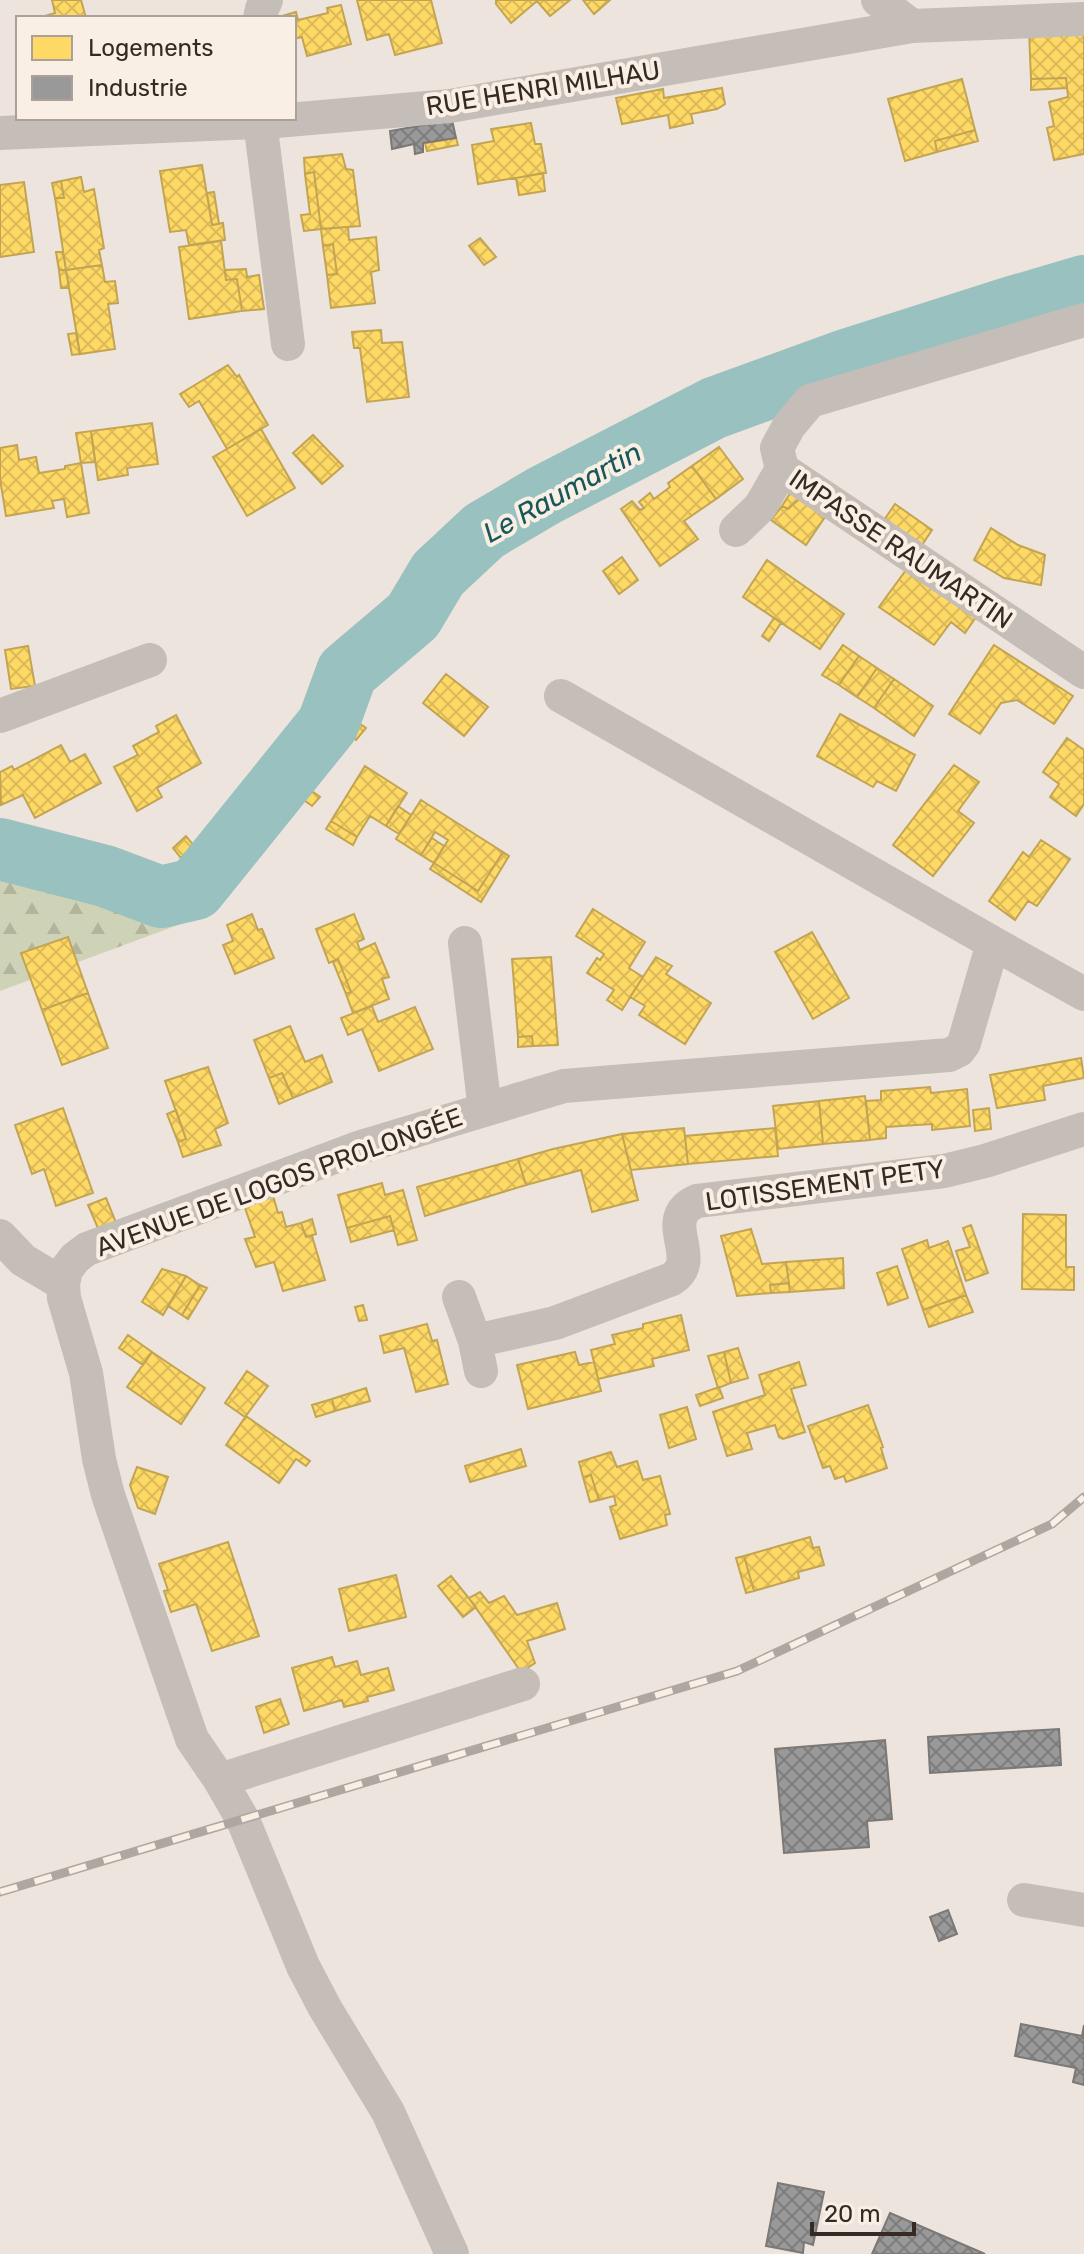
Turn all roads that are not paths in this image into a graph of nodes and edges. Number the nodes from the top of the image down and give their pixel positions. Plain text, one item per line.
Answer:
1 (878, 0) edge
2 (1084, 19) edge
3 (912, 26) junction
4 (296, 118) edge
5 (270, 120) edge
6 (0, 133) edge
7 (1084, 320) edge
8 (288, 344) dead end
9 (782, 469) junction
10 (736, 530) dead end
11 (150, 660) dead end
12 (1084, 672) edge
13 (561, 696) dead end
14 (0, 716) edge
15 (465, 943) dead end
16 (993, 943) junction
17 (1084, 994) edge
18 (485, 1110) junction
19 (1084, 1129) edge
20 (0, 1236) edge
21 (63, 1284) junction
22 (459, 1297) dead end
23 (523, 1684) dead end
24 (220, 1780) junction
25 (1024, 1900) dead end
26 (1084, 1910) edge
27 (452, 2254) edge

1 - 3 street
2 - 3 street, RUE HENRI MILHAU
3 - 4 street, RUE HENRI MILHAU
5 - 6 street, RUE HENRI MILHAU
5 - 8 street
7 - 9 street, IMPASSE RAUMARTIN
9 - 10 street
9 - 12 street, IMPASSE RAUMARTIN
11 - 14 street
13 - 16 street
15 - 18 street
16 - 17 street
16 - 18 street, AVENUE DE LOGOS PROLONGÉE
18 - 21 street, AVENUE DE LOGOS PROLONGÉE
19 - 22 street, LOTISSEMENT PETY
20 - 21 street
21 - 24 street
23 - 24 street
24 - 27 street
25 - 26 street

